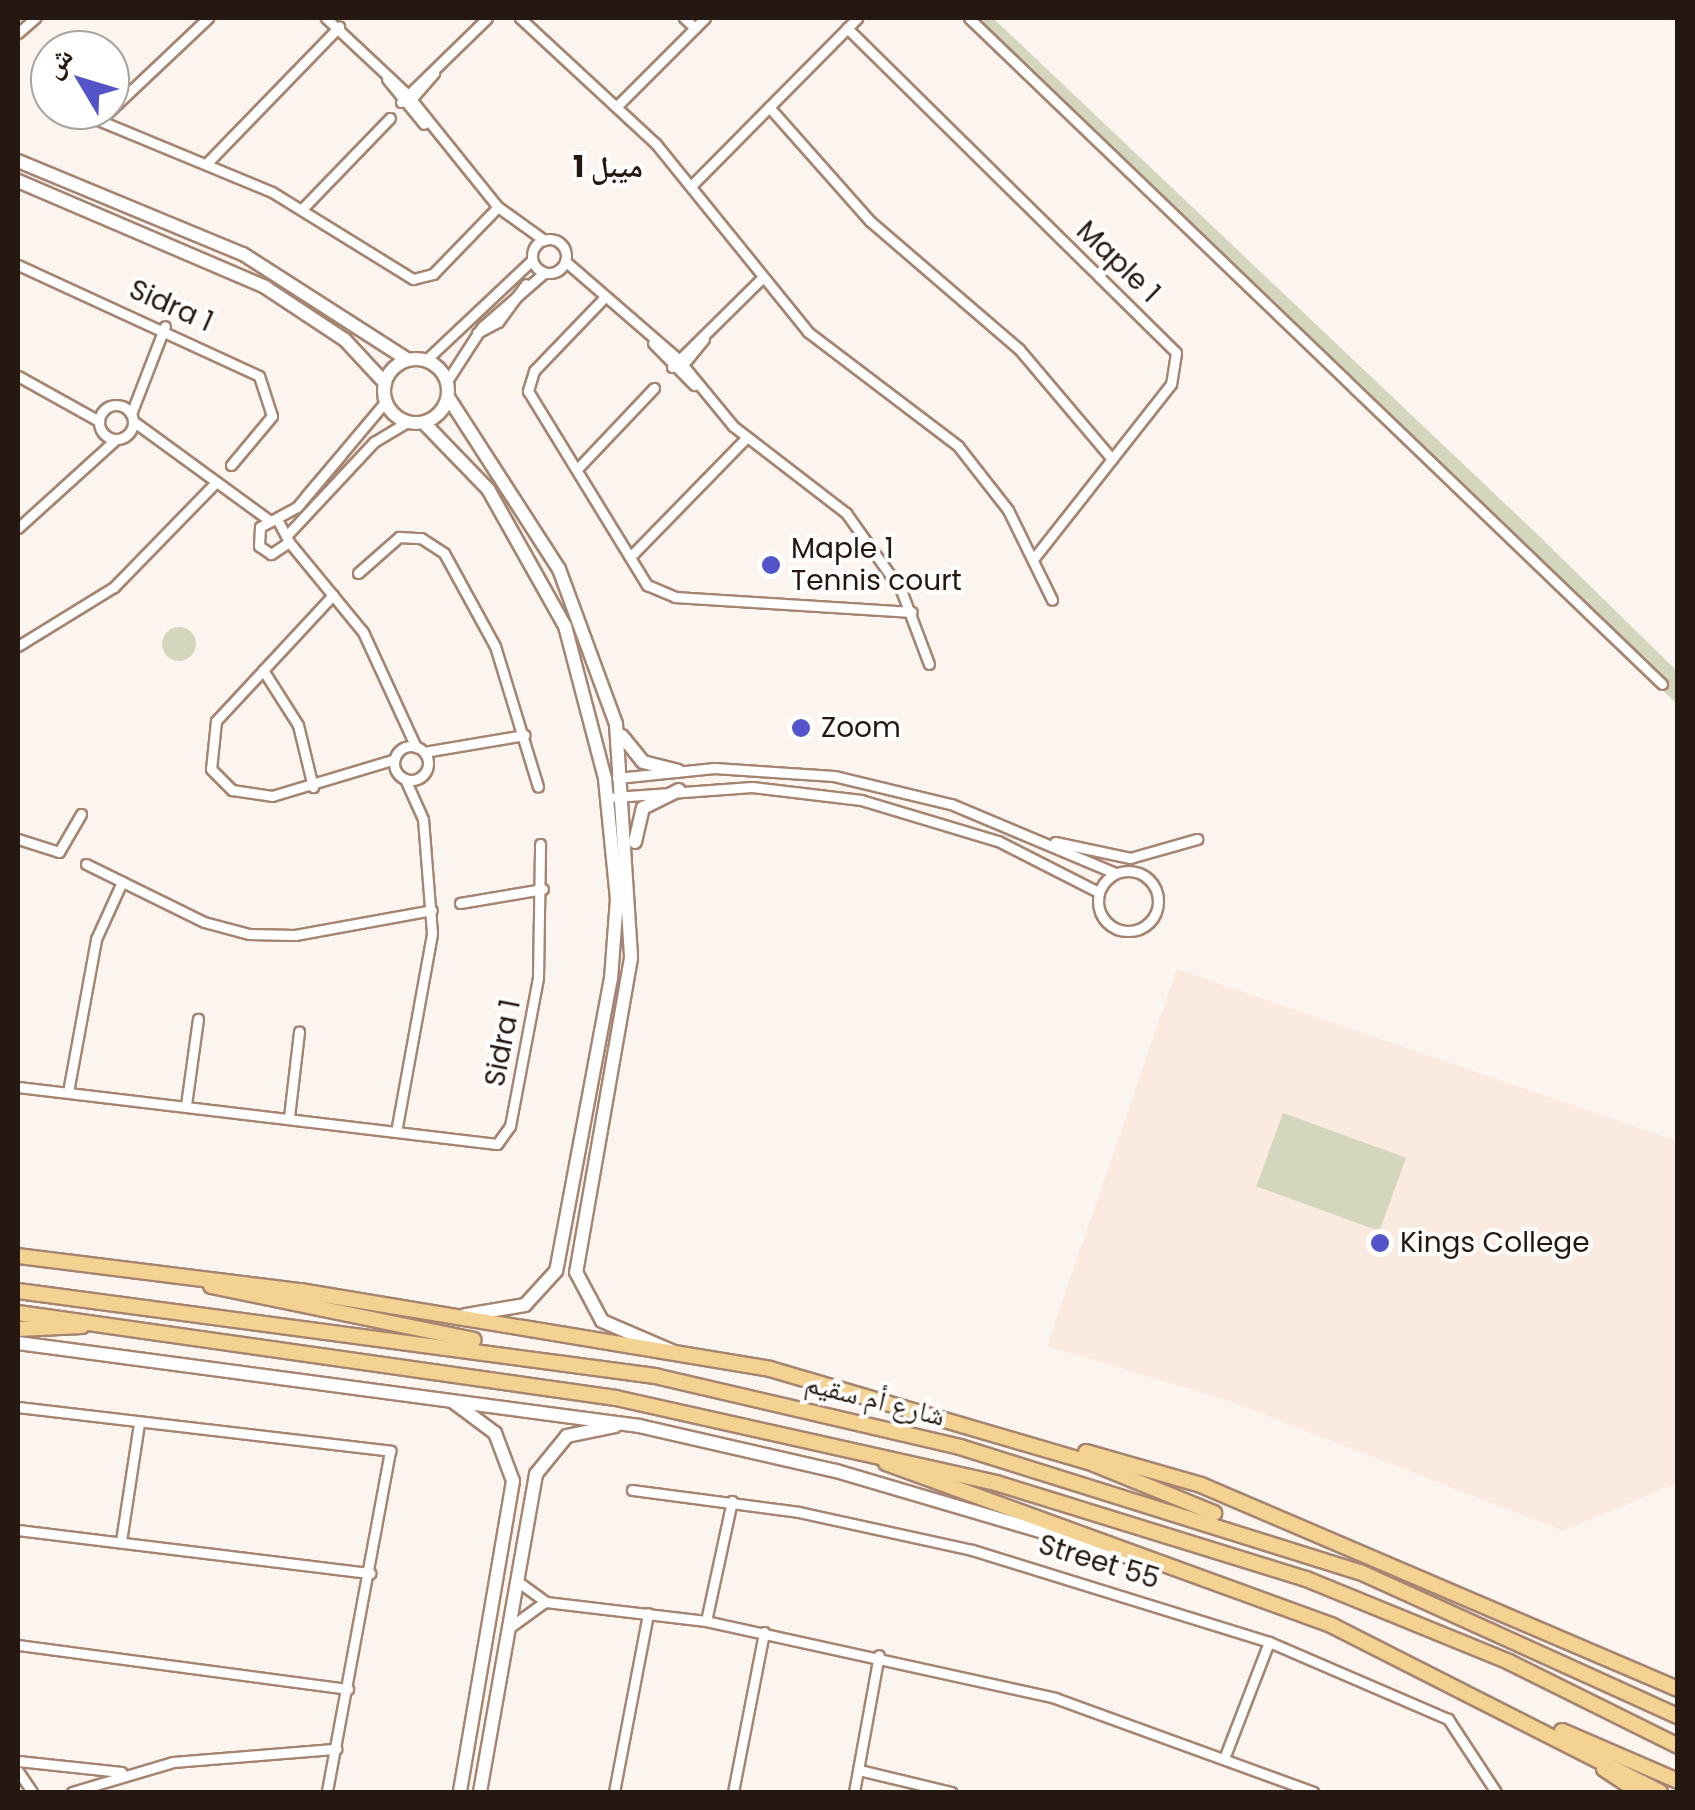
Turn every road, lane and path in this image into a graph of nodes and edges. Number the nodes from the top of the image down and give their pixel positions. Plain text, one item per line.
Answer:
1 (34, 18) edge
2 (208, 18) edge
3 (326, 18) edge
4 (487, 18) edge
5 (520, 18) edge
6 (684, 18) edge
7 (705, 18) edge
8 (857, 18) edge
9 (970, 18) edge
10 (338, 27) junction
11 (695, 28) junction
12 (847, 28) junction
13 (18, 33) edge
14 (130, 92) edge
15 (406, 101) junction
16 (618, 106) junction
17 (769, 107) junction
18 (390, 118) dead end
19 (125, 130) edge
20 (18, 161) edge
21 (207, 163) junction
22 (18, 181) edge
23 (692, 185) junction
24 (498, 207) junction
25 (303, 208) junction
26 (519, 228) junction
27 (544, 240) junction
28 (532, 256) junction
29 (565, 260) junction
30 (18, 266) edge
31 (549, 272) junction
32 (763, 277) junction
33 (581, 282) junction
34 (602, 300) junction
35 (165, 326) junction
36 (408, 360) junction
37 (426, 360) junction
38 (677, 366) junction
39 (18, 376) edge
40 (447, 381) junction
41 (385, 383) junction
42 (135, 385) junction
43 (654, 388) dead end
44 (448, 397) junction
45 (386, 402) junction
46 (74, 404) junction
47 (110, 406) junction
48 (132, 418) junction
49 (406, 422) junction
50 (424, 423) junction
51 (100, 426) junction
52 (746, 438) junction
53 (119, 439) junction
54 (150, 441) junction
55 (1112, 459) junction
56 (88, 462) junction
57 (231, 465) dead end
58 (579, 467) junction
59 (214, 484) junction
60 (242, 508) junction
61 (274, 521) junction
62 (18, 528) edge
63 (258, 532) junction
64 (290, 537) junction
65 (278, 554) junction
66 (630, 557) junction
67 (1035, 557) junction
68 (310, 571) junction
69 (358, 573) dead end
70 (333, 595) junction
71 (1052, 600) dead end
72 (912, 612) junction
73 (18, 646) edge
74 (928, 664) dead end
75 (263, 670) junction
76 (1662, 684) dead end
77 (403, 723) junction
78 (616, 724) junction
79 (525, 735) junction
80 (420, 750) junction
81 (450, 753) junction
82 (397, 755) junction
83 (426, 770) junction
84 (678, 771) junction
85 (374, 772) junction
86 (402, 777) junction
87 (614, 778) junction
88 (313, 786) junction
89 (538, 787) dead end
90 (679, 790) junction
91 (625, 796) junction
92 (608, 798) junction
93 (420, 802) junction
94 (82, 814) dead end
95 (1037, 838) junction
96 (18, 839) edge
97 (1197, 839) dead end
98 (540, 844) dead end
99 (86, 864) dead end
100 (631, 869) junction
101 (1115, 873) junction
102 (122, 882) junction
103 (544, 889) junction
104 (1098, 892) junction
105 (460, 902) dead end
106 (432, 910) junction
107 (198, 1020) dead end
108 (299, 1032) dead end
109 (18, 1087) edge
110 (68, 1092) junction
111 (186, 1105) junction
112 (288, 1118) junction
113 (396, 1132) junction
114 (18, 1256) edge
115 (176, 1275) junction
116 (18, 1291) edge
117 (18, 1313) edge
118 (452, 1317) junction
119 (98, 1322) junction
120 (18, 1329) edge
121 (18, 1345) edge
122 (672, 1351) junction
123 (537, 1358) junction
124 (446, 1397) junction
125 (912, 1405) junction
126 (18, 1407) edge
127 (141, 1424) junction
128 (628, 1424) junction
129 (853, 1448) junction
130 (632, 1490) dead end
131 (732, 1501) junction
132 (1238, 1528) junction
133 (18, 1530) edge
134 (121, 1541) junction
135 (370, 1574) junction
136 (1199, 1574) junction
137 (517, 1582) junction
138 (546, 1602) junction
139 (648, 1614) junction
140 (706, 1621) junction
141 (764, 1632) junction
142 (506, 1640) junction
143 (1269, 1642) junction
144 (18, 1646) edge
145 (879, 1656) junction
146 (1643, 1672) junction
147 (1678, 1680) edge
148 (348, 1689) junction
149 (1678, 1689) edge
150 (1678, 1716) edge
151 (1546, 1728) junction
152 (1578, 1745) junction
153 (1678, 1746) edge
154 (336, 1749) junction
155 (1225, 1756) junction
156 (18, 1762) edge
157 (858, 1770) junction
158 (18, 1771) edge
159 (124, 1772) junction
160 (1678, 1782) edge
161 (32, 1792) edge
162 (72, 1792) edge
163 (327, 1792) edge
164 (460, 1792) edge
165 (480, 1792) edge
166 (614, 1792) edge
167 (733, 1792) edge
168 (854, 1792) edge
169 (950, 1792) edge
170 (1314, 1792) edge
171 (1496, 1792) edge
172 (1639, 1792) edge
173 (1660, 1792) edge

1 - 13 street
2 - 14 street
3 - 10 street
4 - 15 street
5 - 16 street
6 - 11 street
7 - 11 street
8 - 12 street
9 - 76 street
10 - 15 street
10 - 21 street
11 - 16 street
12 - 17 street
12 - 55 street, Maple 1
15 - 24 street
16 - 23 street
17 - 23 street
17 - 55 street
18 - 25 street
19 - 21 street
20 - 36 street
21 - 25 street
22 - 41 street
23 - 32 street
24 - 25 street
24 - 26 street
26 - 27 street
26 - 28 street
27 - 28 street
27 - 29 street
28 - 31 street
28 - 37 street
29 - 31 street
29 - 33 street
30 - 35 street, Sidra 1
31 - 33 street
31 - 40 street
32 - 38 street
32 - 67 street
33 - 34 street
34 - 38 street
34 - 58 street
35 - 42 street
35 - 57 street, Sidra 1
36 - 37 street
36 - 41 street
37 - 40 street
38 - 52 street
39 - 46 street
40 - 44 street
41 - 45 street
42 - 47 street
42 - 48 street
43 - 58 street
44 - 50 street
44 - 78 street
45 - 49 street
45 - 61 street
46 - 47 street
46 - 51 street
47 - 48 street
47 - 51 street
48 - 53 street
48 - 54 street
49 - 50 street
49 - 64 street
50 - 87 street
51 - 53 street
51 - 56 street
52 - 66 street
52 - 72 street
53 - 54 street
53 - 56 street
54 - 59 street
55 - 67 street, Maple 1
56 - 62 street
58 - 66 street
59 - 60 street
59 - 73 street
60 - 61 street
60 - 63 street
61 - 63 street
61 - 64 street
63 - 65 street
64 - 65 street
64 - 68 street
65 - 68 street
66 - 72 street
67 - 71 street
68 - 70 street
69 - 79 street
70 - 75 street
70 - 77 street
72 - 74 street
75 - 88 street
75 - 88 street
77 - 80 street
77 - 82 street
78 - 84 street
78 - 87 street
79 - 81 street
79 - 89 street
80 - 81 street
80 - 82 street
80 - 83 street
81 - 83 street
82 - 85 street
82 - 86 street
83 - 86 street
83 - 93 street
84 - 87 street
84 - 95 street
85 - 86 street
85 - 88 street
86 - 93 street
87 - 91 street
87 - 92 street
90 - 91 street
90 - 100 street
90 - 104 street
91 - 92 street
91 - 100 street
92 - 118 street
93 - 106 street
94 - 96 street
95 - 97 street
95 - 101 street
98 - 103 street, Sidra 1
99 - 102 street
100 - 122 street
101 - 104 street
101 - 104 street
102 - 106 street
102 - 110 street
103 - 105 street
103 - 113 street, Sidra 1
106 - 113 street
107 - 111 street
108 - 112 street
109 - 110 street, Sidra 1
110 - 111 street, Sidra 1
111 - 112 street, Sidra 1
112 - 113 street, Sidra 1
114 - 115 main road
115 - 118 main road
115 - 123 main road
116 - 123 main road, شارع أم سقيم
117 - 119 main road, شارع أم سقيم
118 - 122 main road
119 - 120 main road
119 - 129 main road, شارع أم سقيم
121 - 124 street
122 - 125 main road
123 - 132 main road, شارع أم سقيم
124 - 128 street
124 - 164 street
125 - 132 main road
125 - 146 main road, شارع أم سقيم
126 - 127 street
127 - 134 street
127 - 135 street
128 - 136 street
128 - 137 street
129 - 136 main road, شارع أم سقيم
129 - 153 main road, شارع أم سقيم
130 - 131 street, Street 55
131 - 140 street
131 - 143 street, Street 55
132 - 150 main road, شارع أم سقيم
133 - 134 street
134 - 135 street
135 - 148 street
136 - 151 main road, شارع أم سقيم
137 - 138 street
137 - 142 street
138 - 139 street
138 - 142 street
139 - 140 street
139 - 166 street
140 - 141 street
141 - 145 street
141 - 167 street
142 - 165 street
143 - 155 street
143 - 171 street, Street 55
144 - 148 street
145 - 155 street
145 - 157 street
146 - 147 main road
146 - 149 main road, شارع أم سقيم
148 - 154 street
151 - 152 main road, شارع أم سقيم
151 - 160 main road
152 - 172 main road
152 - 173 main road, شارع أم سقيم
154 - 159 street
154 - 163 street
155 - 170 street
156 - 159 street
157 - 168 street
157 - 169 street
158 - 161 street
159 - 162 street

